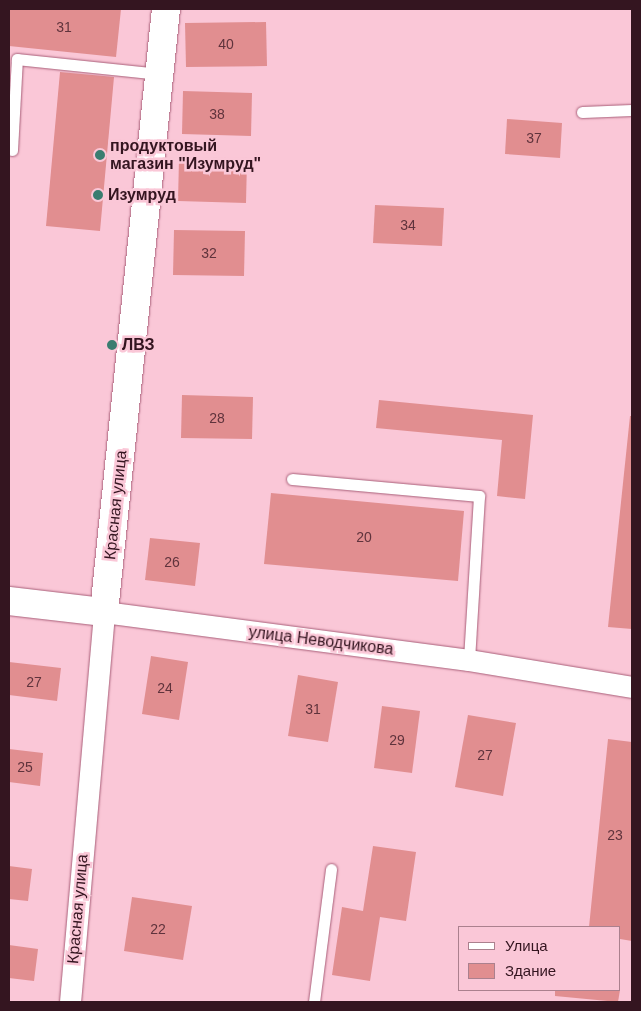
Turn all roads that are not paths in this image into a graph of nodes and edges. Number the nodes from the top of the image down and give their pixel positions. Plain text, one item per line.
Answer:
1 (166, 9) edge
2 (158, 74) junction
3 (632, 110) edge
4 (582, 112) dead end
5 (12, 150) dead end
6 (292, 479) dead end
7 (9, 601) edge
8 (104, 612) junction
9 (469, 660) junction
10 (632, 688) edge
11 (331, 869) dead end
12 (70, 1002) edge
13 (314, 1002) edge

1 - 2 main road, Красная улица
2 - 5 lane
2 - 8 main road, Красная улица
3 - 4 lane
6 - 9 lane
7 - 8 main road, улица Неводчикова
8 - 9 street, улица Неводчикова
8 - 12 street, Красная улица
9 - 10 street, улица Неводчикова
11 - 13 lane

